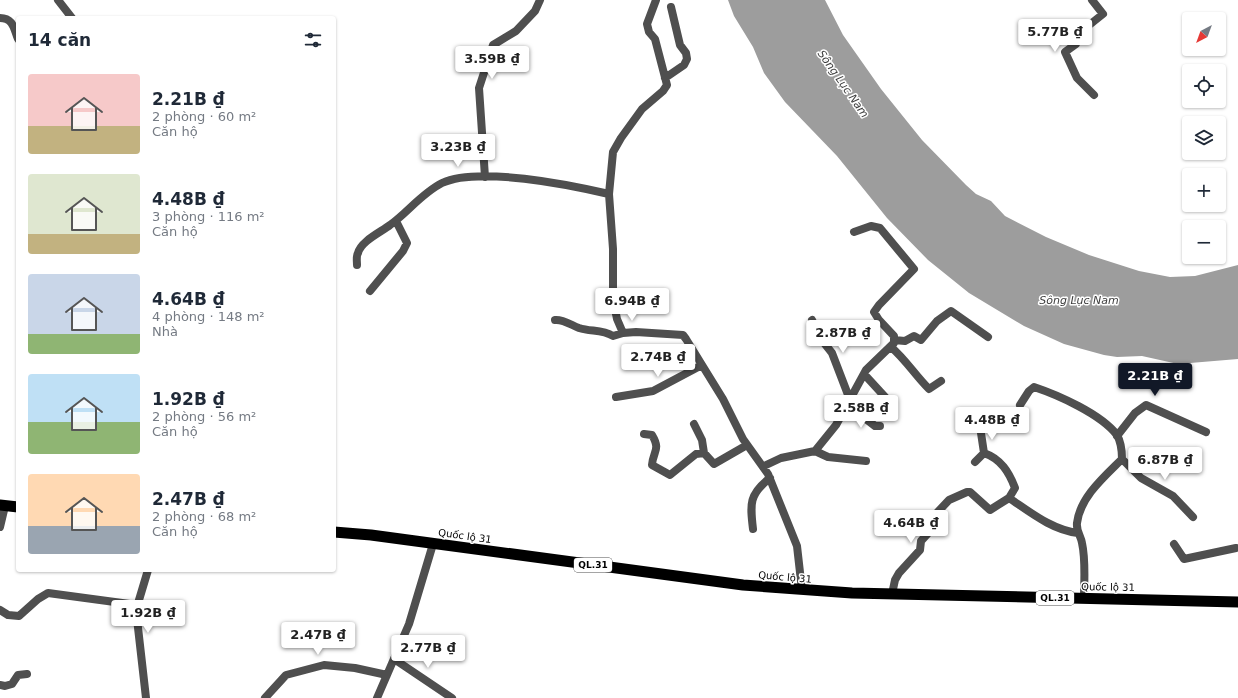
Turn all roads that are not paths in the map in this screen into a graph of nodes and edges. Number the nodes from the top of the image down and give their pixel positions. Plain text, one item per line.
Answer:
1 (58, 0) edge
2 (540, 0) edge
3 (656, 0) edge
4 (1092, 0) edge
5 (671, 7) dead end
6 (70, 16) edge
7 (0, 18) edge
8 (16, 34) edge
9 (665, 78) junction
10 (1094, 95) dead end
11 (485, 177) junction
12 (610, 194) junction
13 (396, 221) junction
14 (854, 232) dead end
15 (358, 265) dead end
16 (370, 291) dead end
17 (555, 320) dead end
18 (812, 320) dead end
19 (623, 333) junction
20 (988, 337) dead end
21 (892, 344) junction
22 (702, 365) junction
23 (864, 374) junction
24 (941, 381) dead end
25 (616, 397) dead end
26 (886, 398) dead end
27 (849, 402) junction
28 (1020, 405) dead end
29 (694, 424) dead end
30 (880, 426) dead end
31 (1206, 432) dead end
32 (981, 433) dead end
33 (644, 434) dead end
34 (1117, 436) junction
35 (747, 445) junction
36 (815, 451) junction
37 (704, 453) junction
38 (984, 453) junction
39 (1122, 459) junction
40 (866, 461) dead end
41 (975, 462) dead end
42 (764, 466) junction
43 (770, 478) junction
44 (1009, 498) junction
45 (2, 505) edge
46 (16, 507) edge
47 (1193, 517) dead end
48 (0, 527) edge
49 (753, 529) dead end
50 (336, 532) edge
51 (1078, 533) junction
52 (433, 544) junction
53 (1174, 544) dead end
54 (1237, 549) edge
55 (147, 572) edge
56 (802, 590) junction
57 (892, 594) junction
58 (1084, 599) junction
59 (1238, 602) edge
60 (137, 605) junction
61 (0, 610) edge
62 (394, 659) junction
63 (27, 674) dead end
64 (387, 675) junction
65 (0, 685) edge
66 (146, 698) edge
67 (265, 698) edge
68 (377, 698) edge
69 (452, 698) edge

1 - 6 street
2 - 11 street
3 - 9 street
4 - 10 street
5 - 9 street
7 - 8 street
9 - 12 street
11 - 12 street
11 - 13 street
12 - 19 street
13 - 15 street
13 - 16 street
14 - 21 street
17 - 19 street
18 - 27 street
19 - 22 street
20 - 21 street
21 - 23 street
21 - 24 street
22 - 25 street
22 - 35 street
23 - 26 street
23 - 27 street
27 - 30 street
27 - 36 street
28 - 34 street
29 - 37 street
31 - 34 street
32 - 38 street
33 - 37 street
34 - 39 street
35 - 37 street
35 - 42 street
36 - 40 street
36 - 42 street
38 - 41 street
38 - 44 street
39 - 47 street
39 - 51 street
42 - 43 street
43 - 49 street
43 - 56 street
44 - 51 street
44 - 57 street
45 - 46 highway
45 - 48 street
50 - 52 highway, Quốc lộ 31 / QL.31
51 - 58 street
52 - 56 highway, Quốc lộ 31 / QL.31
52 - 62 street
53 - 54 street
55 - 60 street
56 - 57 highway, Quốc lộ 31 / QL.31
57 - 58 highway, Quốc lộ 31 / QL.31
58 - 59 highway, Quốc lộ 31 / QL.31
60 - 61 street
60 - 66 street
62 - 64 street
62 - 69 street
63 - 65 street
64 - 67 street
64 - 68 street

